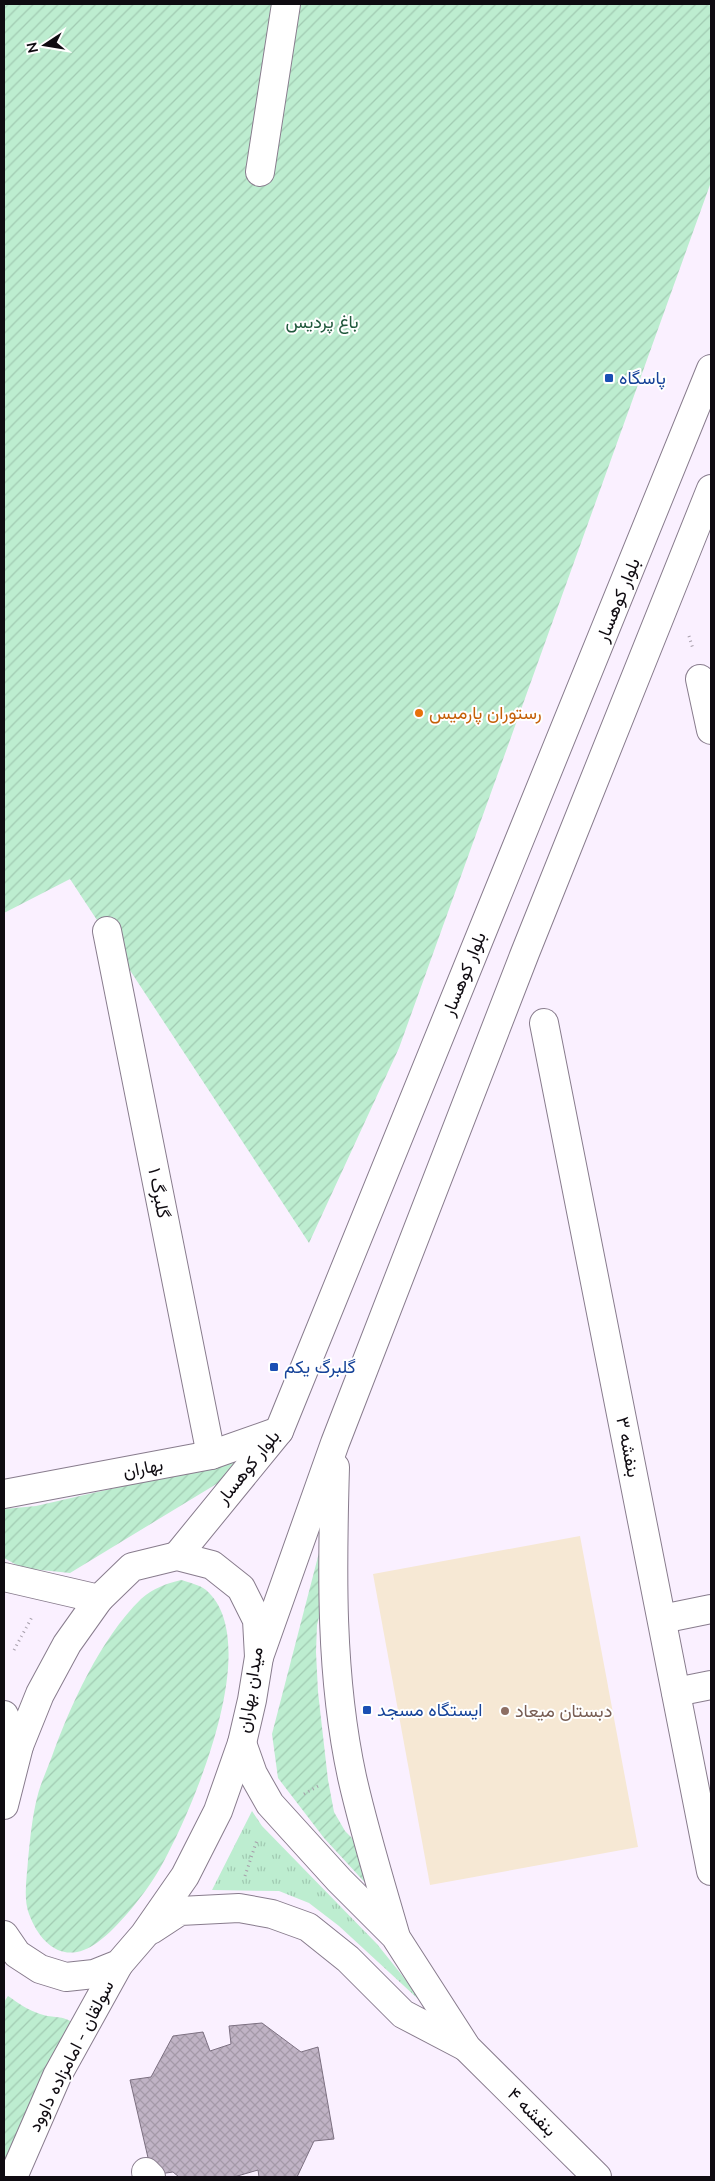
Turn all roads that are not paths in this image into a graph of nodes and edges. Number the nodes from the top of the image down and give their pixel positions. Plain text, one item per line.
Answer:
1 (286, 4) edge
2 (260, 172) dead end
3 (711, 369) edge
4 (711, 489) edge
5 (700, 679) dead end
6 (711, 730) edge
7 (107, 931) dead end
8 (544, 1023) dead end
9 (279, 1431) junction
10 (335, 1442) junction
11 (211, 1455) junction
12 (4, 1494) edge
13 (177, 1556) junction
14 (4, 1577) edge
15 (99, 1599) junction
16 (711, 1609) edge
17 (662, 1619) junction
18 (259, 1657) junction
19 (711, 1685) edge
20 (676, 1692) junction
21 (4, 1716) edge
22 (242, 1743) junction
23 (19, 1746) junction
24 (4, 1805) edge
25 (711, 1871) edge
26 (4, 1935) edge
27 (144, 1935) junction
28 (395, 1936) junction
29 (118, 1964) junction
30 (467, 2048) junction
31 (12, 2177) edge
32 (597, 2177) edge

1 - 2 main road
3 - 9 main road, بلوار کوهسار
4 - 10 main road
5 - 6 main road
7 - 11 main road, گلبرگ ۱
8 - 17 main road, بنفشه ۳
9 - 11 main road, بهاران
9 - 13 main road, بلوار کوهسار
10 - 18 main road
10 - 28 main road
11 - 12 main road, بهاران
13 - 15 main road, میدان بهاران
13 - 18 main road, میدان بهاران
14 - 15 main road
15 - 23 main road, میدان بهاران
16 - 17 main road
17 - 20 main road, بنفشه ۳
18 - 22 main road, میدان بهاران
19 - 20 main road
20 - 25 main road, بنفشه ۳
21 - 23 main road
22 - 27 main road, میدان بهاران
22 - 28 main road
23 - 24 main road, میدان بهاران
26 - 29 main road, میدان بهاران
27 - 29 main road, میدان بهاران
27 - 30 main road
28 - 30 main road
29 - 31 main road, سولقان - امامزاده داوود
30 - 32 main road, بنفشه ۴

